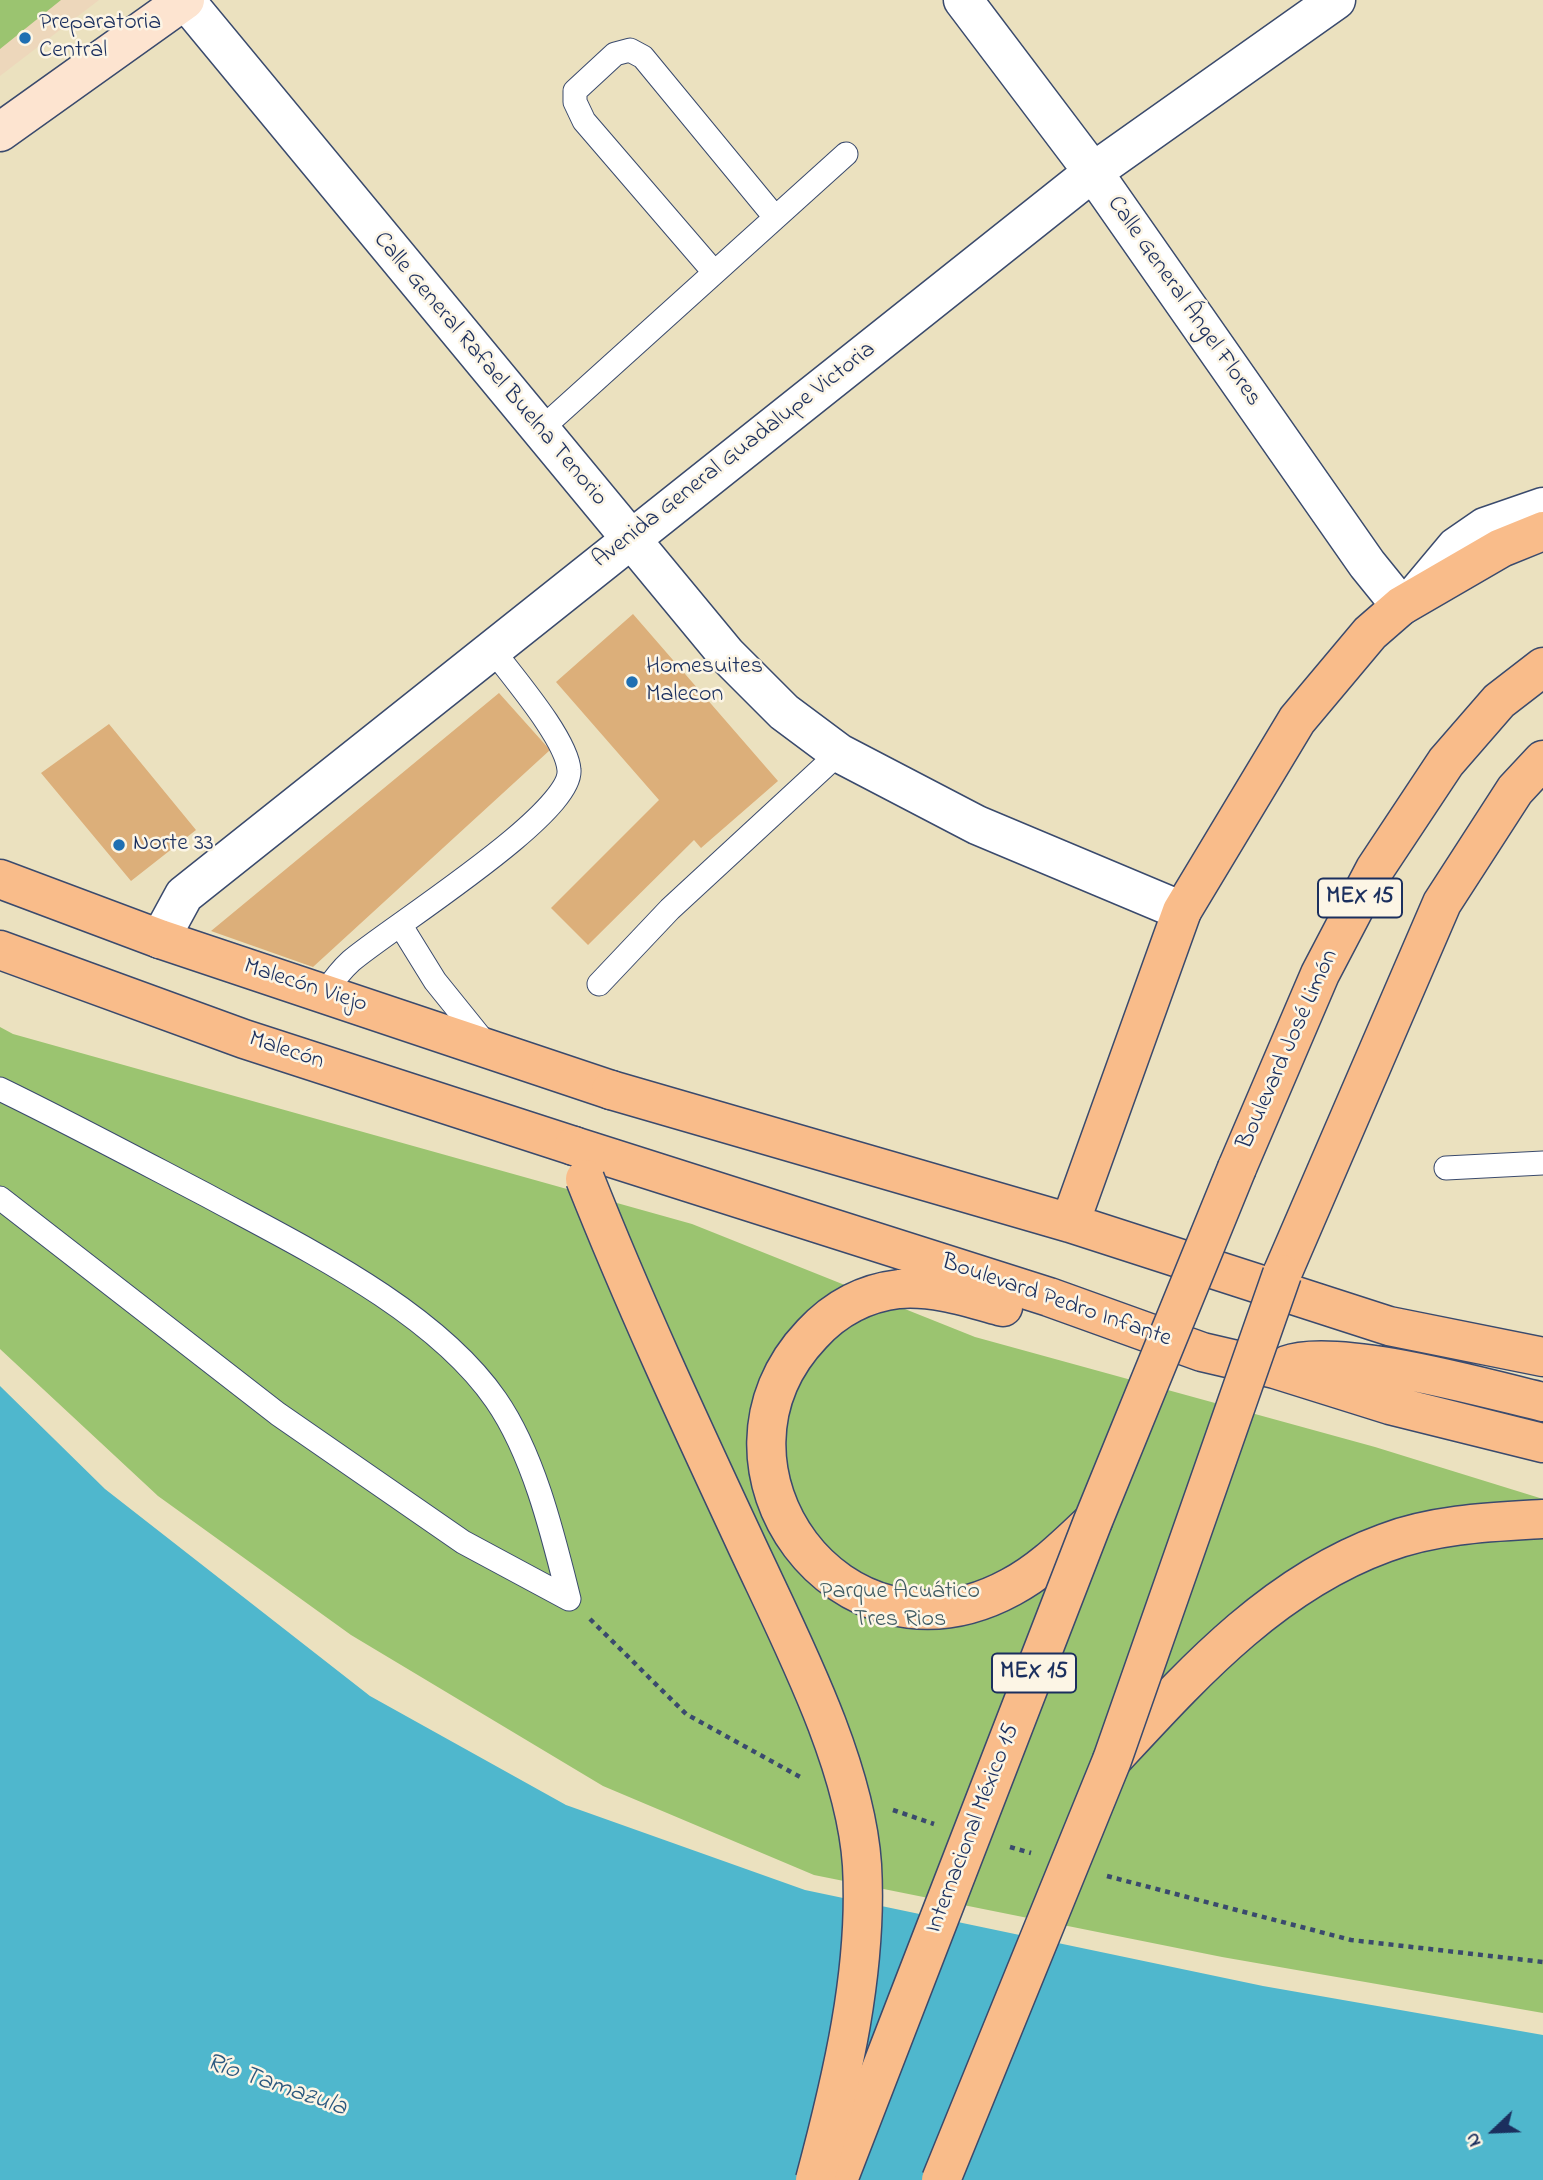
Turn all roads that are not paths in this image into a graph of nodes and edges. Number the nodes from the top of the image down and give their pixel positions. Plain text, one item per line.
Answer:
1 (185, 0) edge
2 (963, 0) edge
3 (1336, 0) edge
4 (0, 132) edge
5 (846, 153) dead end
6 (1093, 172) junction
7 (774, 216) junction
8 (715, 272) junction
9 (539, 431) junction
10 (1543, 507) edge
11 (1543, 531) edge
12 (630, 540) junction
13 (1408, 601) junction
14 (492, 649) junction
15 (1543, 667) edge
16 (839, 753) junction
17 (1543, 760) edge
18 (0, 879) edge
19 (1182, 911) junction
20 (401, 926) junction
21 (160, 939) junction
22 (0, 950) edge
23 (599, 984) dead end
24 (324, 994) junction
25 (491, 1049) junction
26 (0, 1089) edge
27 (580, 1162) junction
28 (1543, 1163) edge
29 (1237, 1168) joint
30 (1447, 1168) dead end
31 (0, 1198) edge
32 (1070, 1223) junction
33 (1202, 1352) junction
34 (1543, 1357) edge
35 (1283, 1366) junction
36 (1543, 1402) edge
37 (1543, 1443) edge
38 (1543, 1519) edge
39 (1093, 1521) junction
40 (1111, 1760) junction
41 (815, 2180) edge
42 (838, 2180) edge
43 (941, 2180) edge

1 - 4 main road
1 - 9 street, Calle General Rafael Buelna Tenorio
2 - 6 street, Calle General Ángel Flores
3 - 6 street, Avenida General Guadalupe Victoria
5 - 7 lane
6 - 12 street, Avenida General Guadalupe Victoria
6 - 13 street, Calle General Ángel Flores
7 - 8 lane
7 - 8 lane
8 - 9 lane
9 - 12 street, Calle General Rafael Buelna Tenorio
10 - 13 street
11 - 13 main road
12 - 14 street, Avenida General Guadalupe Victoria
12 - 16 street, Calle General Rafael Buelna Tenorio
13 - 19 main road
14 - 20 lane
14 - 21 street, Avenida General Guadalupe Victoria
15 - 29 main road, Boulevard José Limón / MEX 15
16 - 19 street, Calle General Rafael Buelna Tenorio
16 - 23 lane
17 - 40 main road, MEX 15, bridge
18 - 21 main road, Malecón Viejo
19 - 32 main road
20 - 24 lane
20 - 25 lane
21 - 24 main road, Malecón Viejo
22 - 27 main road, Malecón
24 - 25 main road, Malecón Viejo
25 - 32 main road, Malecón Viejo
26 - 31 lane
27 - 33 main road, Boulevard Pedro Infante
27 - 41 main road, bridge
28 - 30 lane
29 - 39 main road, Internacional México 15 / MEX 15, bridge
32 - 34 main road
33 - 35 main road, Boulevard Pedro Infante
33 - 39 main road
35 - 36 main road
35 - 37 main road, Boulevard Pedro Infante
38 - 40 main road
39 - 42 main road, Internacional México 15 / MEX 15, bridge
40 - 43 main road, MEX 15, bridge

